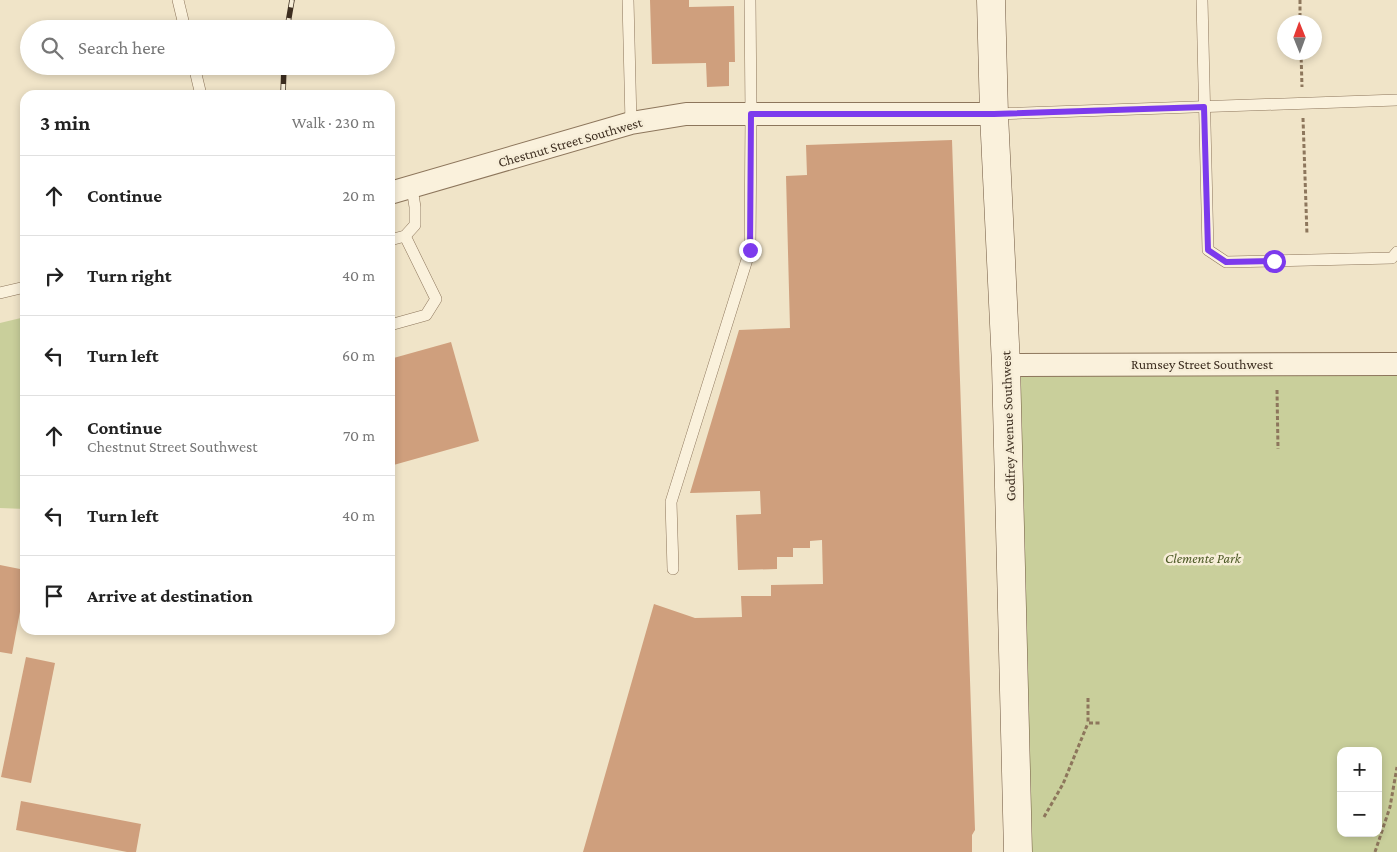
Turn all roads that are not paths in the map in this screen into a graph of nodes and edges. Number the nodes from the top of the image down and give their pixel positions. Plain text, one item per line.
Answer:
1 (178, 0) edge
2 (628, 0) edge
3 (750, 0) edge
4 (991, 0) edge
5 (1202, 0) edge
6 (182, 20) edge
7 (196, 75) edge
8 (200, 90) edge
9 (1397, 100) edge
10 (1204, 107) junction
11 (751, 114) junction
12 (994, 114) junction
13 (630, 123) junction
14 (412, 188) junction
15 (395, 193) edge
16 (406, 236) junction
17 (395, 239) edge
18 (1397, 252) edge
19 (20, 288) edge
20 (0, 293) edge
21 (395, 324) edge
22 (1397, 364) edge
23 (1006, 365) junction
24 (673, 569) dead end
25 (1018, 852) edge

1 - 6 lane
2 - 13 lane
3 - 11 lane
4 - 12 main road, Godfrey Avenue Southwest
5 - 10 lane
7 - 8 lane
9 - 10 lane
10 - 12 lane
10 - 18 lane
11 - 12 street, Chestnut Street Southwest
11 - 13 street, Chestnut Street Southwest
11 - 24 lane
12 - 23 main road, Godfrey Avenue Southwest
13 - 14 street, Chestnut Street Southwest
14 - 15 street, Chestnut Street Southwest
14 - 16 lane
16 - 17 lane
16 - 21 lane
19 - 20 lane
22 - 23 street, Rumsey Street Southwest
23 - 25 main road, Godfrey Avenue Southwest

